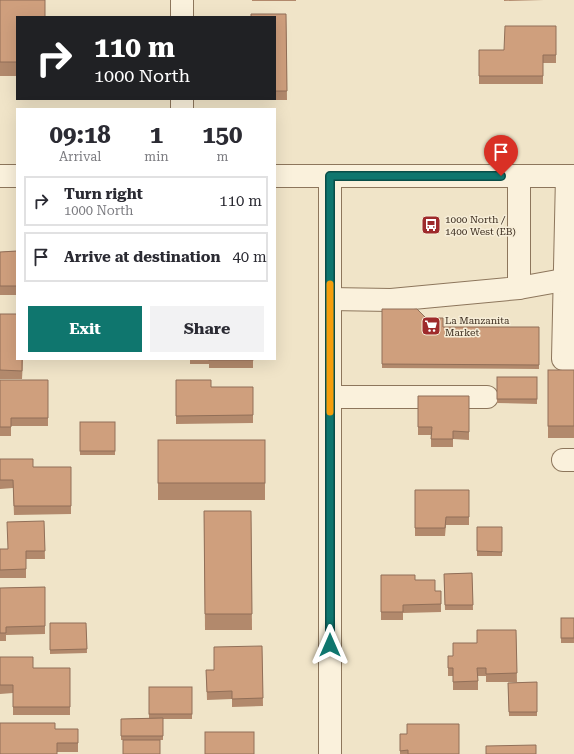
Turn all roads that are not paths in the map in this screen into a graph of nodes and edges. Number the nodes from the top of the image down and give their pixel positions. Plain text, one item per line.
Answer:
1 (182, 0) edge
2 (182, 16) edge
3 (0, 176) edge
4 (16, 176) edge
5 (276, 176) edge
6 (330, 176) junction
7 (519, 176) junction
8 (570, 176) edge
9 (569, 279) edge
10 (519, 288) junction
11 (330, 299) junction
12 (574, 359) edge
13 (330, 397) junction
14 (487, 397) dead end
15 (330, 754) edge

1 - 2 street
3 - 4 street
5 - 6 street
6 - 7 street
6 - 11 street
7 - 8 street
7 - 10 street
8 - 9 street
9 - 10 street
9 - 12 street
10 - 11 street
11 - 13 street
13 - 14 street
13 - 15 street

